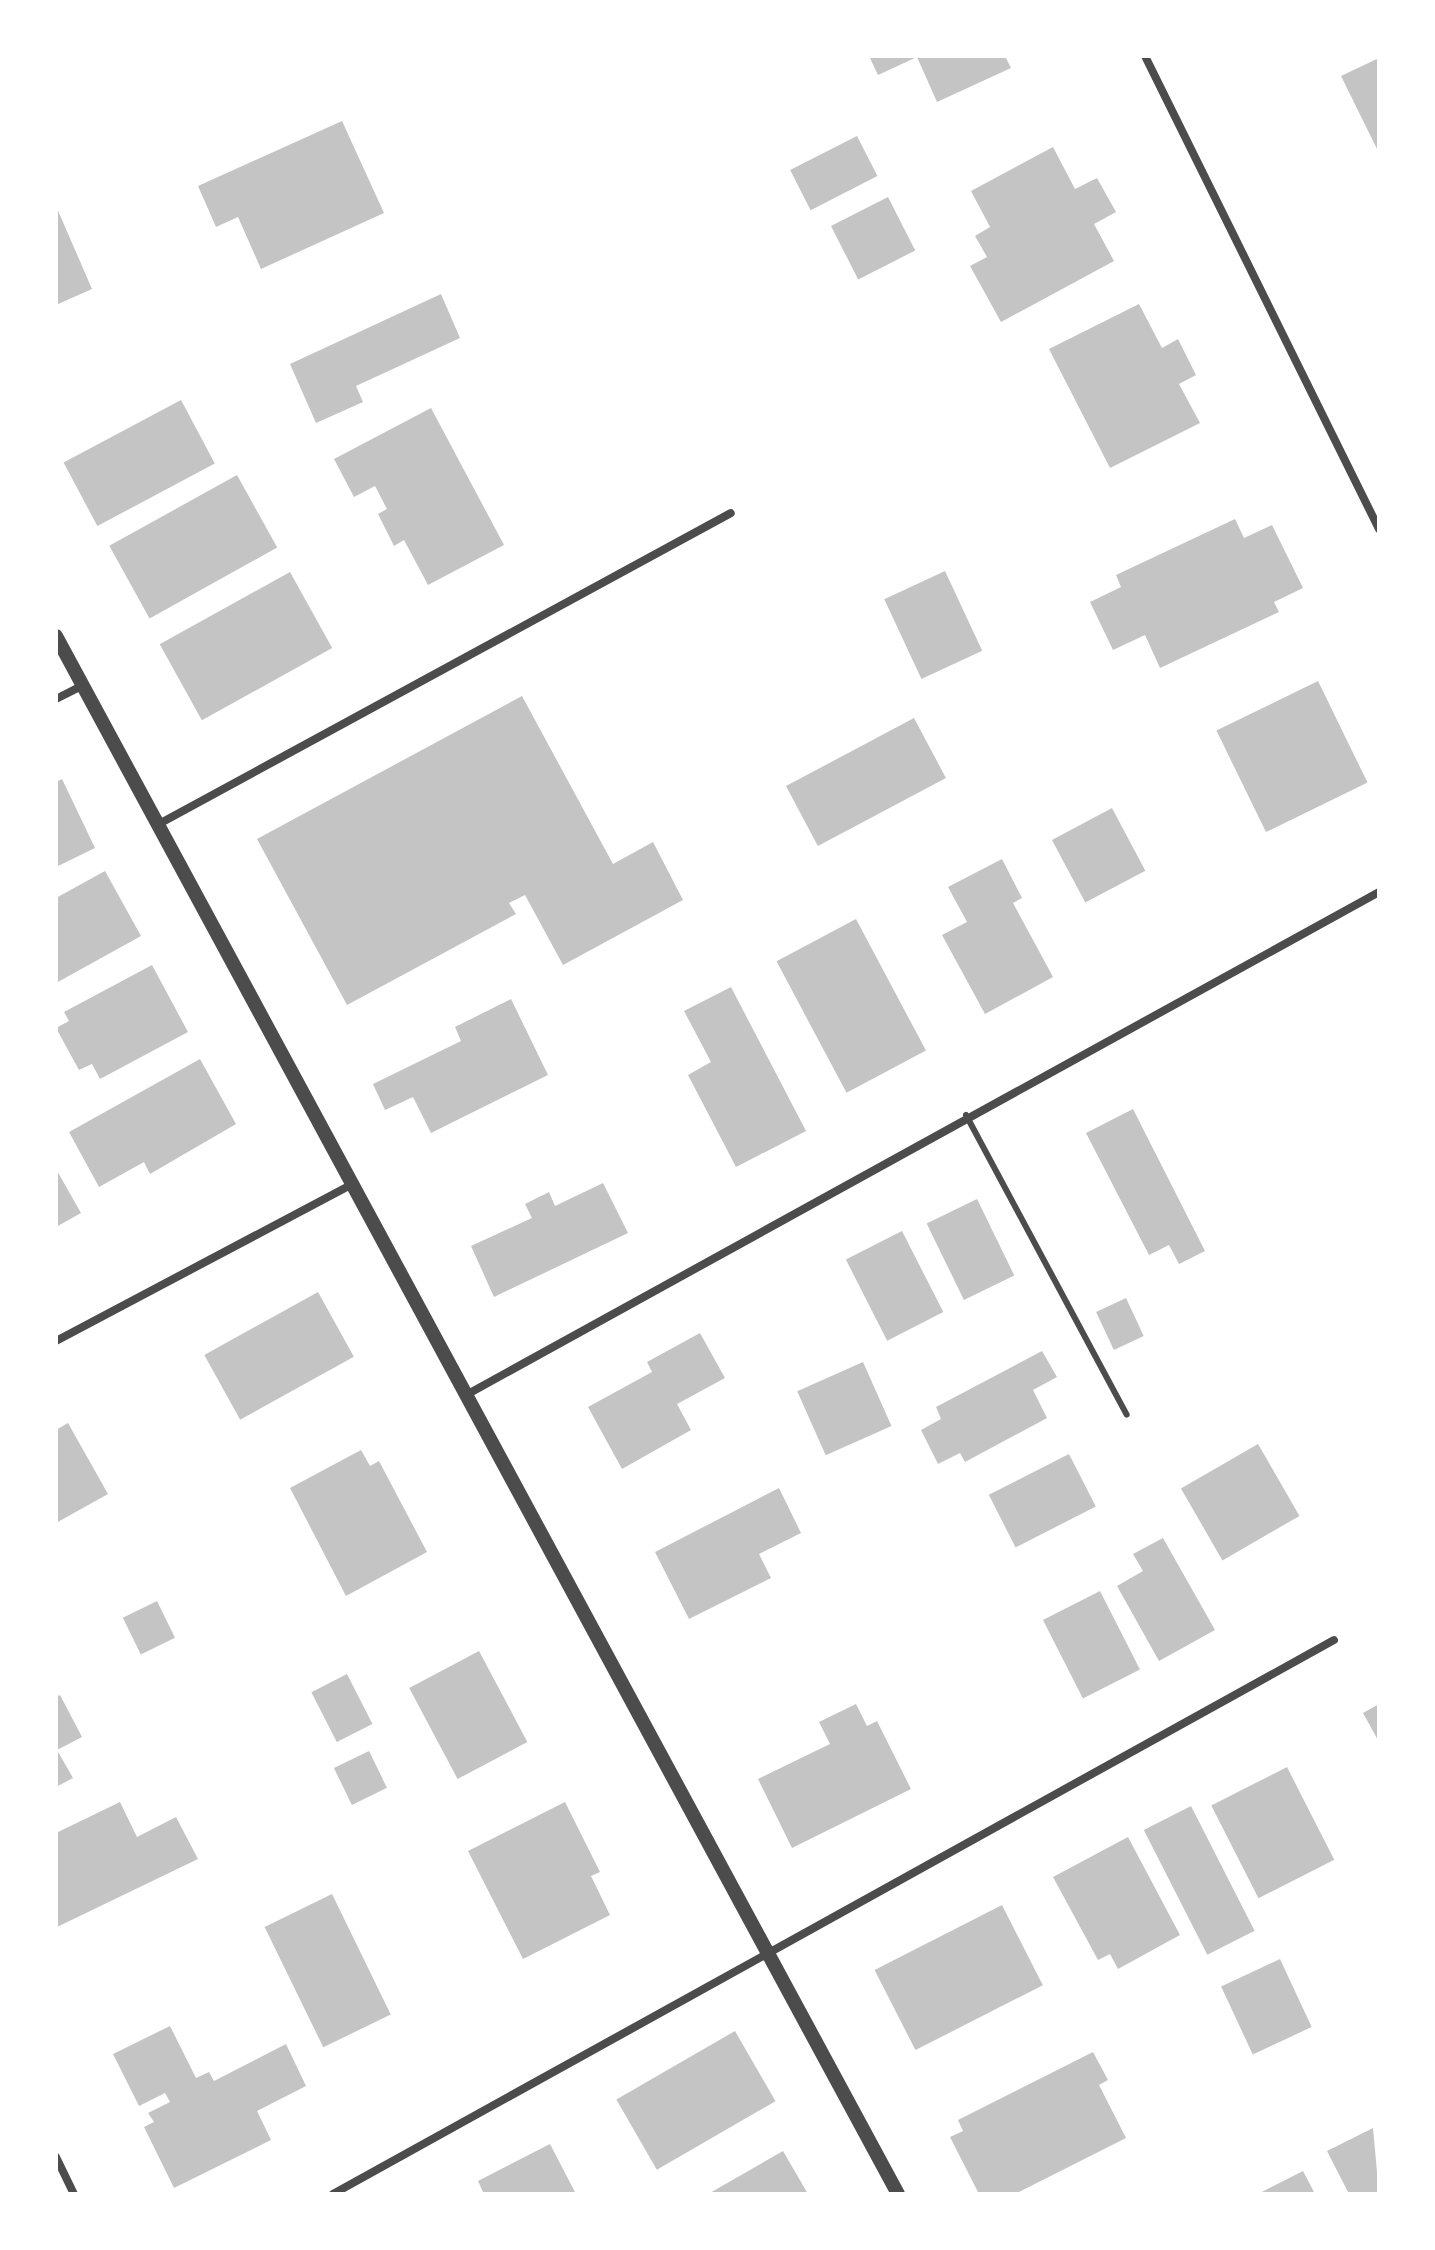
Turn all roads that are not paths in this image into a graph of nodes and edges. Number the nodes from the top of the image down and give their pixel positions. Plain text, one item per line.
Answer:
1 (1145, 56) edge
2 (731, 513) dead end
3 (1379, 529) edge
4 (56, 636) edge
5 (83, 685) junction
6 (56, 699) edge
7 (157, 825) junction
8 (1379, 892) edge
9 (966, 1115) junction
10 (351, 1185) junction
11 (56, 1341) edge
12 (465, 1395) junction
13 (1127, 1415) dead end
14 (1334, 1640) dead end
15 (768, 1954) junction
16 (56, 2157) edge
17 (74, 2194) edge
18 (333, 2194) edge
19 (898, 2194) edge

1 - 3 street
2 - 7 street
4 - 5 street
5 - 6 street
5 - 7 street
7 - 10 street
8 - 9 street
9 - 12 street
9 - 13 lane
10 - 11 street
10 - 12 street
12 - 15 street
14 - 15 street
15 - 18 street
15 - 19 street
16 - 17 street

